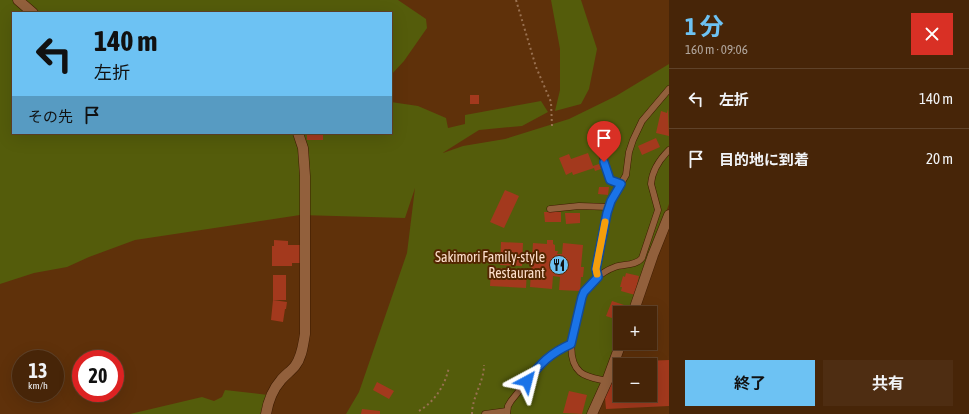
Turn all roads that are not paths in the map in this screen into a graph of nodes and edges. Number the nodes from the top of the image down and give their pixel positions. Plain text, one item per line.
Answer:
1 (18, 0) edge
2 (32, 12) edge
3 (669, 89) edge
4 (298, 134) edge
5 (669, 150) edge
6 (601, 151) dead end
7 (621, 184) junction
8 (609, 207) junction
9 (550, 209) dead end
10 (669, 214) edge
11 (598, 277) junction
12 (635, 306) edge
13 (571, 344) junction
14 (618, 350) edge
15 (607, 381) junction
16 (507, 412) edge
17 (266, 414) edge
18 (485, 414) edge
19 (592, 414) edge

1 - 2 street
3 - 7 lane
4 - 17 street
5 - 11 lane
6 - 7 lane
7 - 8 lane
8 - 9 lane
8 - 11 lane
10 - 12 street
11 - 13 lane
13 - 15 lane
13 - 16 lane
14 - 15 street
15 - 19 street
16 - 18 lane

